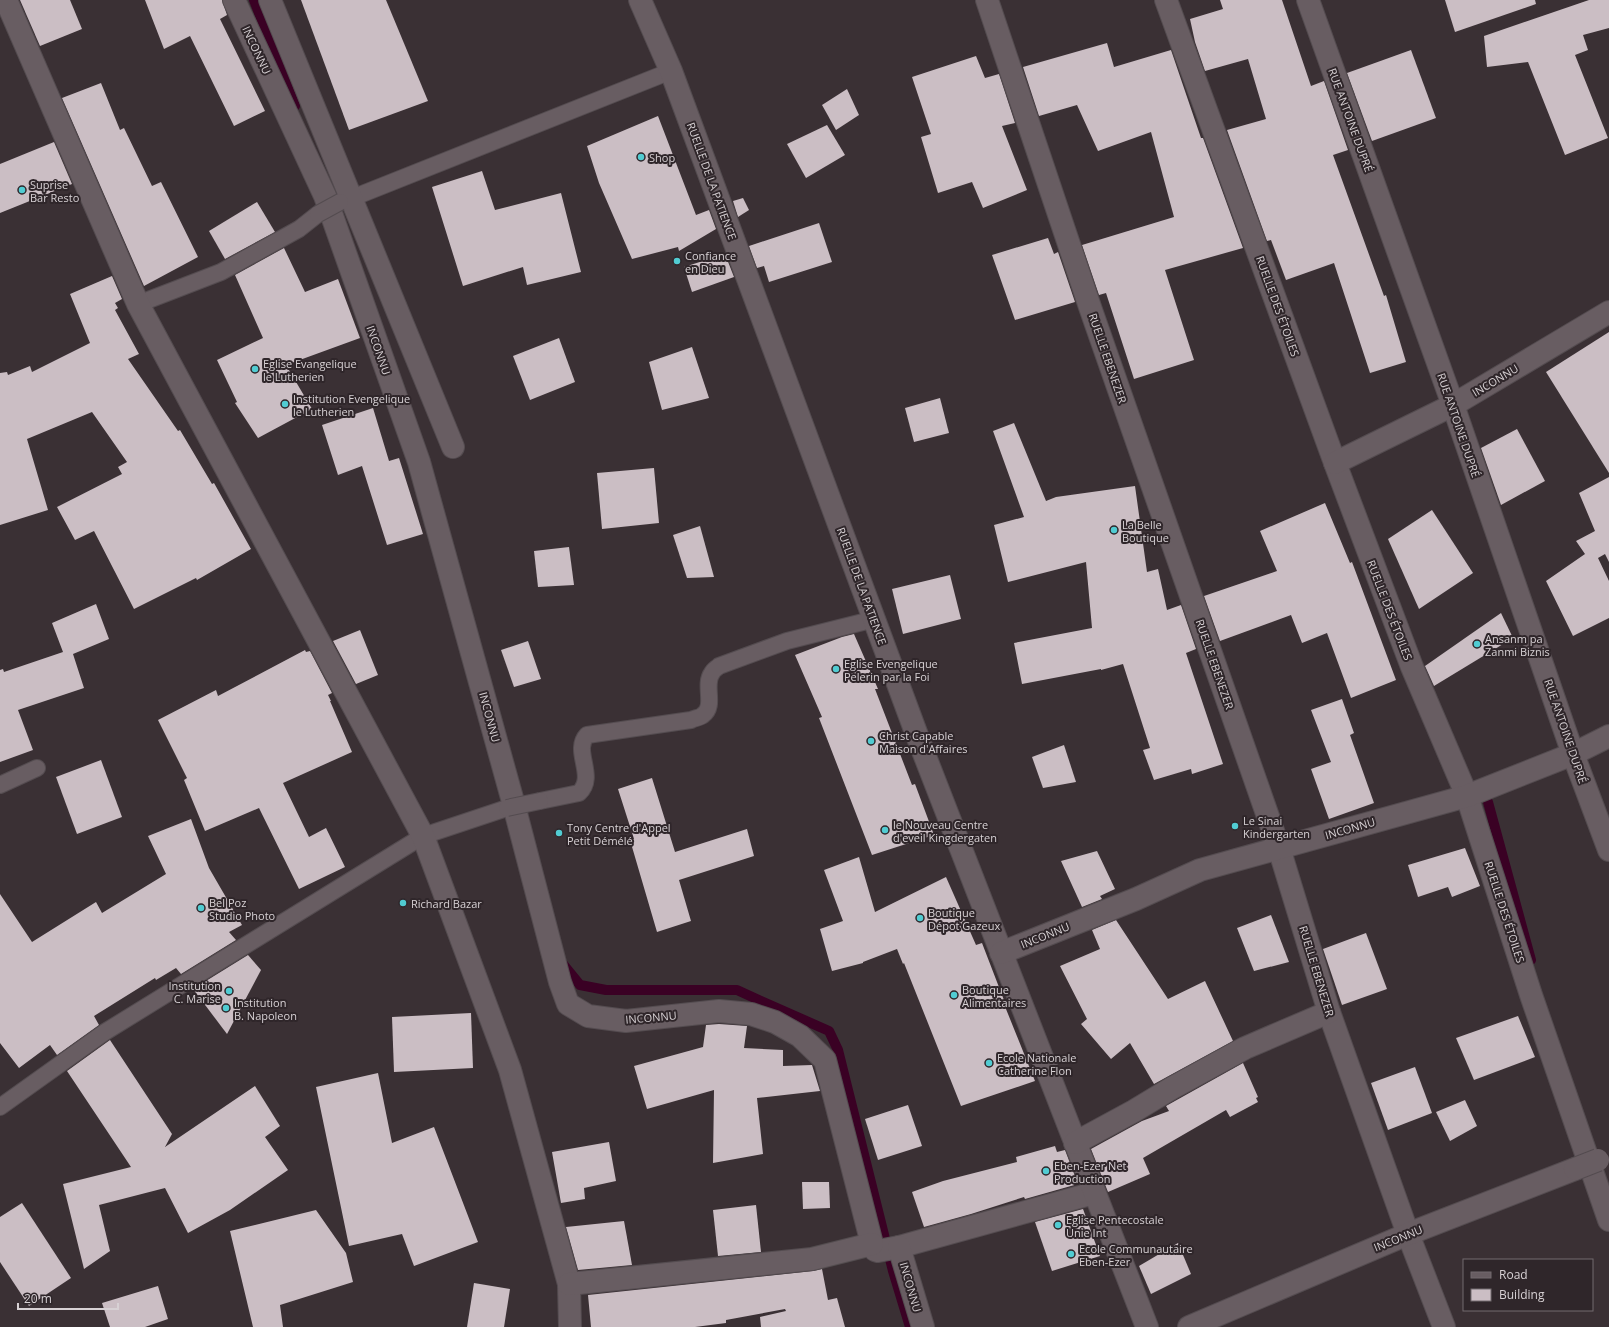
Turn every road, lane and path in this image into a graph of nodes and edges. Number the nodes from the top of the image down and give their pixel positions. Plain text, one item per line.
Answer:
1 (6, 0) edge
2 (234, 0) edge
3 (270, 0) edge
4 (640, 0) edge
5 (987, 0) edge
6 (1166, 0) edge
7 (1308, 0) edge
8 (671, 71) junction
9 (346, 200) junction
10 (138, 304) junction
11 (1609, 312) edge
12 (1453, 405) junction
13 (453, 446) dead end
14 (1335, 463) junction
15 (875, 619) junction
16 (1609, 736) edge
17 (1573, 754) junction
18 (37, 768) dead end
19 (0, 785) edge
20 (1467, 796) junction
21 (422, 836) junction
22 (1279, 848) junction
23 (1609, 850) edge
24 (1001, 953) junction
25 (1329, 1012) junction
26 (0, 1107) edge
27 (1075, 1143) junction
28 (1604, 1158) edge
29 (1094, 1193) junction
30 (1609, 1220) edge
31 (1408, 1234) junction
32 (887, 1247) junction
33 (569, 1284) junction
34 (570, 1327) edge
35 (923, 1327) edge
36 (1147, 1327) edge
37 (1189, 1327) edge
38 (1444, 1327) edge

1 - 10 street
2 - 32 street, INCONNU
3 - 9 street
4 - 8 street, RUELLE DE LA PATIENCE
5 - 22 street, RUELLE EBENEZER
6 - 14 street, RUELLE DES ÉTOILES
7 - 12 street, RUE ANTOINE DUPRÉ
8 - 9 lane
8 - 15 street, RUELLE DE LA PATIENCE
9 - 10 lane, bridge
9 - 13 street
10 - 21 street
11 - 12 street, INCONNU
12 - 14 street, INCONNU
12 - 17 street, RUE ANTOINE DUPRÉ
14 - 20 street, RUELLE DES ÉTOILES
15 - 21 lane, bridge
15 - 24 street, RUELLE DE LA PATIENCE
16 - 17 street, INCONNU
17 - 20 street, INCONNU
17 - 23 street, RUE ANTOINE DUPRÉ
18 - 19 lane
20 - 22 street, INCONNU
20 - 30 street, RUELLE DES ÉTOILES
21 - 26 lane
21 - 33 street
22 - 24 street, INCONNU
22 - 25 street, RUELLE EBENEZER
24 - 27 street, RUELLE DE LA PATIENCE
25 - 27 street
25 - 31 street, RUELLE EBENEZER
27 - 29 street, RUELLE DE LA PATIENCE
28 - 31 street, INCONNU, bridge
29 - 32 street, INCONNU
29 - 36 street, RUELLE DE LA PATIENCE
31 - 37 street, INCONNU
31 - 38 street, RUELLE EBENEZER
32 - 33 street, INCONNU
32 - 35 street, INCONNU
33 - 34 street

